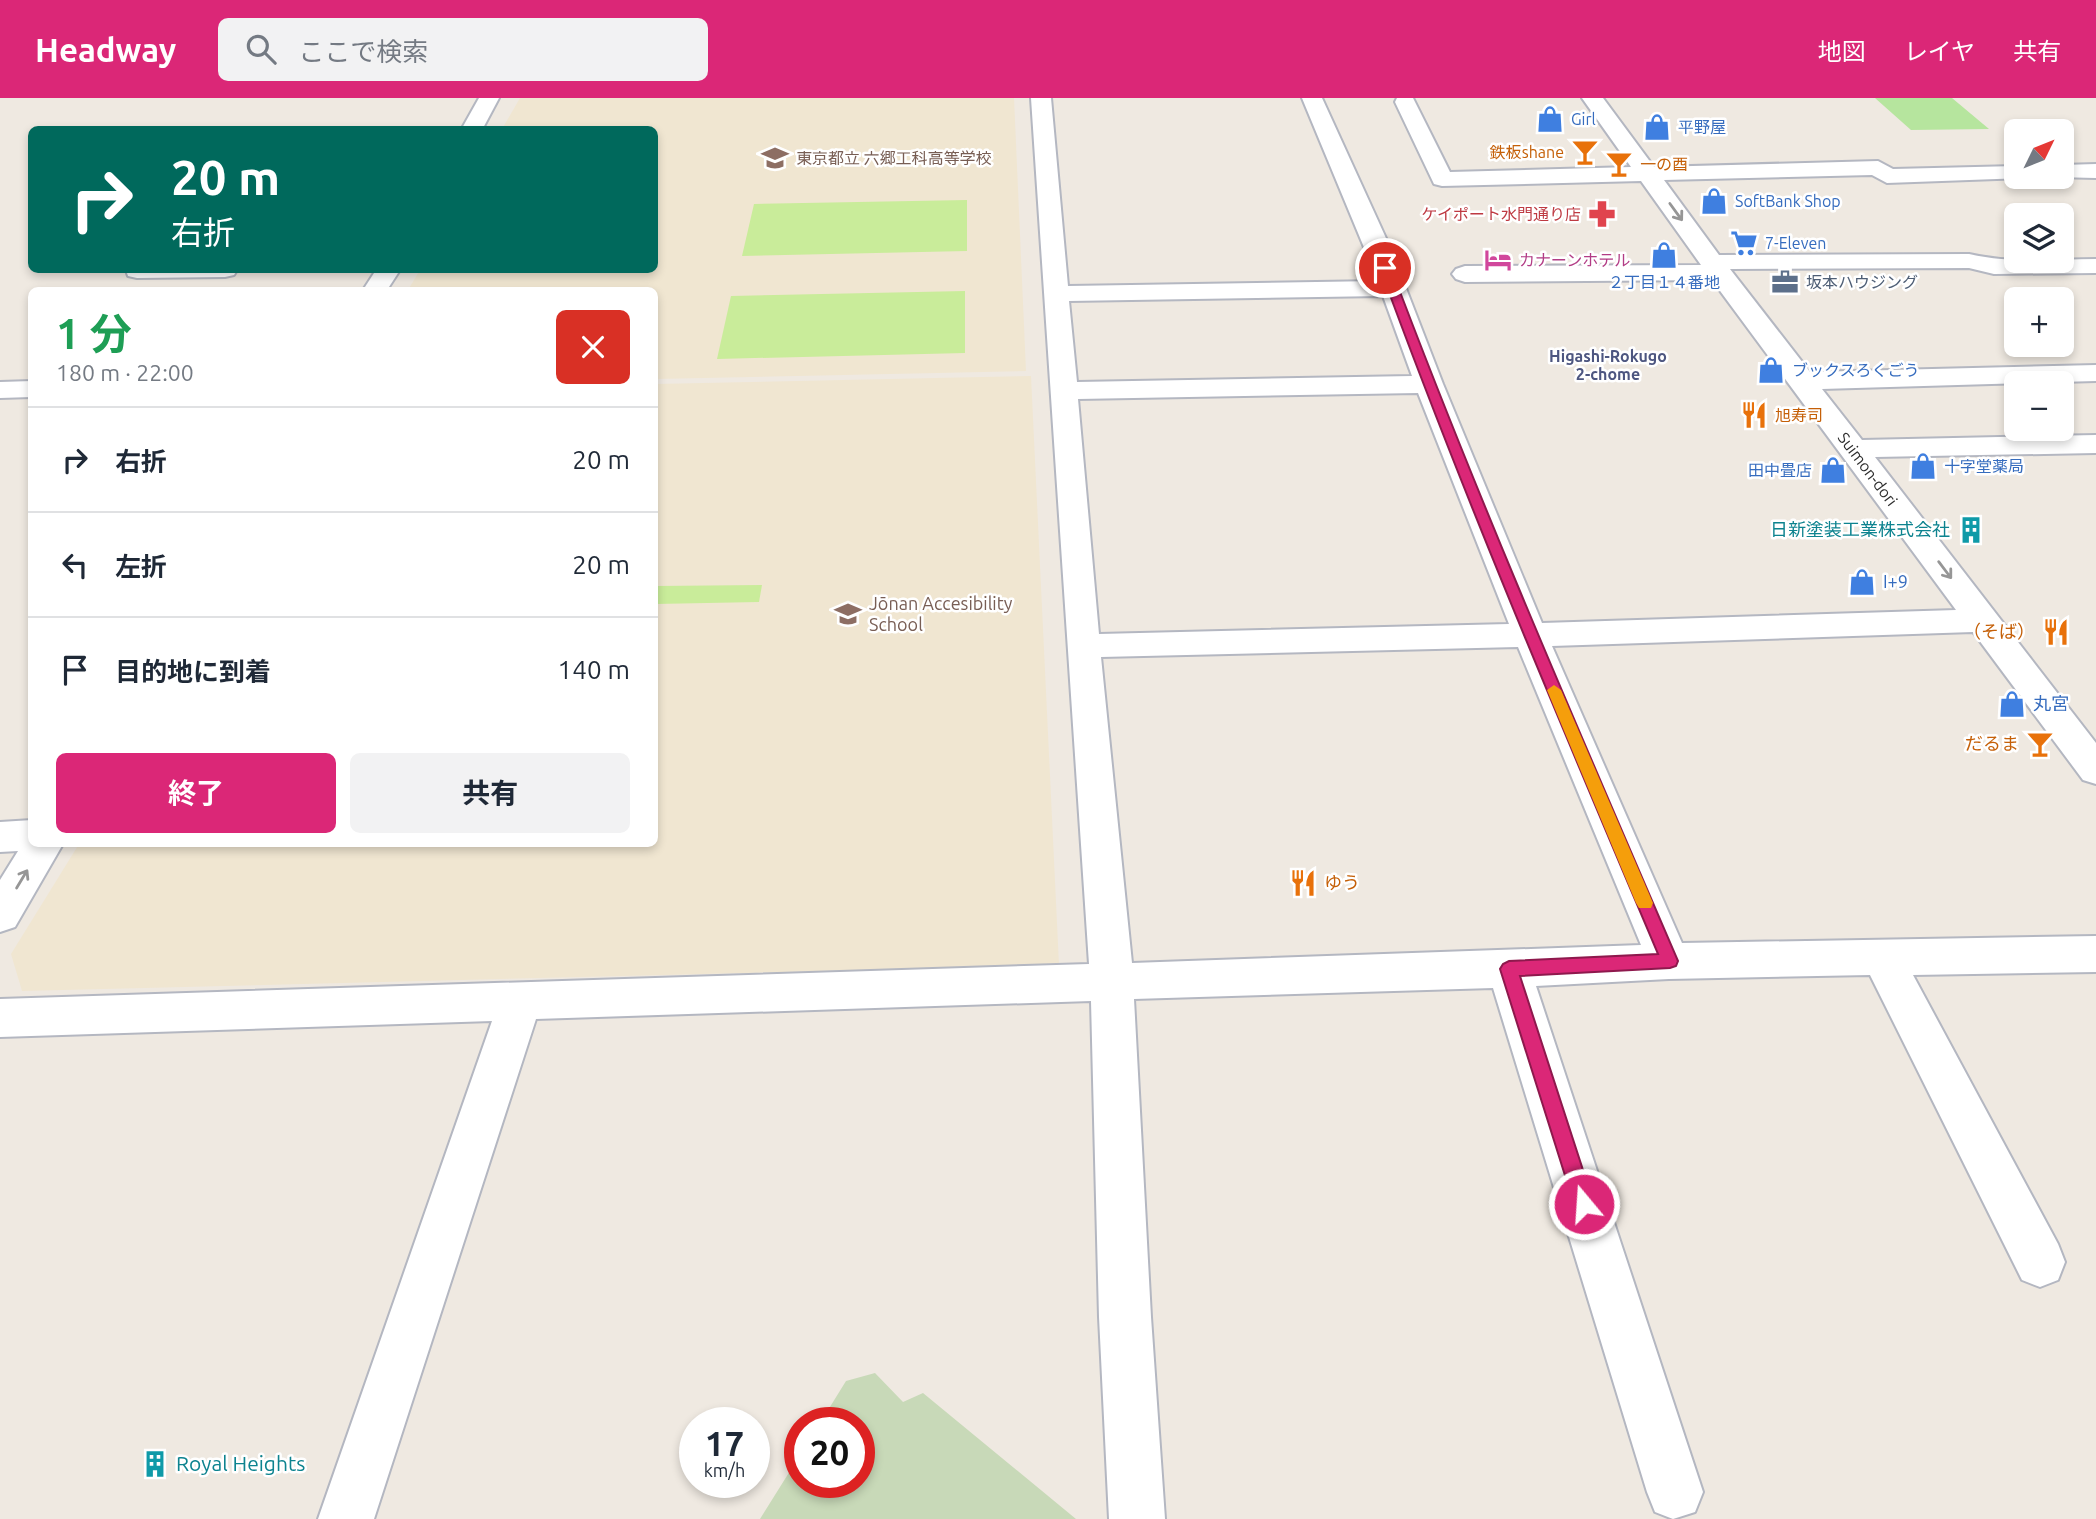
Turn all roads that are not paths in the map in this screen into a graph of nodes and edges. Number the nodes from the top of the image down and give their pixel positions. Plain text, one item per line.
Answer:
1 (489, 98) edge
2 (1041, 98) edge
3 (1592, 98) edge
4 (1314, 100) edge
5 (1405, 103) dead end
6 (473, 126) edge
7 (2096, 171) edge
8 (2074, 172) edge
9 (2004, 173) edge
10 (1649, 174) junction
11 (2096, 266) edge
12 (1715, 267) junction
13 (1465, 274) dead end
14 (1393, 288) junction
15 (1056, 294) junction
16 (2096, 373) edge
17 (1801, 381) junction
18 (1429, 384) junction
19 (28, 389) edge
20 (0, 390) edge
21 (1063, 391) junction
22 (2096, 444) edge
23 (1852, 449) junction
24 (1983, 620) junction
25 (1530, 634) junction
26 (1083, 646) junction
27 (2096, 771) edge
28 (28, 835) edge
29 (0, 837) edge
30 (41, 847) edge
31 (0, 915) edge
32 (2096, 954) edge
33 (1882, 958) junction
34 (1670, 961) junction
35 (1509, 969) junction
36 (1112, 980) junction
37 (521, 1000) junction
38 (0, 1018) edge
39 (2040, 1262) dead end
40 (1675, 1492) dead end
41 (346, 1519) edge
42 (1137, 1519) edge

1 - 6 street
2 - 15 street
3 - 10 street, Suimon-dori
4 - 14 street
5 - 10 street
7 - 8 street
9 - 10 street
10 -> 12 street, Suimon-dori
11 - 12 street
12 - 13 street
12 - 17 street, Suimon-dori
14 - 15 street
14 - 18 street
15 - 21 street
16 - 17 street
17 - 23 street, Suimon-dori
18 - 21 street
18 - 25 street
19 - 20 street
21 - 26 street
22 - 23 street
23 -> 24 street, Suimon-dori
24 - 25 street
24 - 27 street, Suimon-dori
25 - 26 street
25 - 34 street
26 - 36 street
28 - 29 street
31 -> 30 street
32 - 33 street
33 - 34 street
33 - 39 street
34 - 35 street
35 - 36 street
35 - 40 street
36 - 37 street
36 - 42 street
37 - 38 street
37 - 41 street

